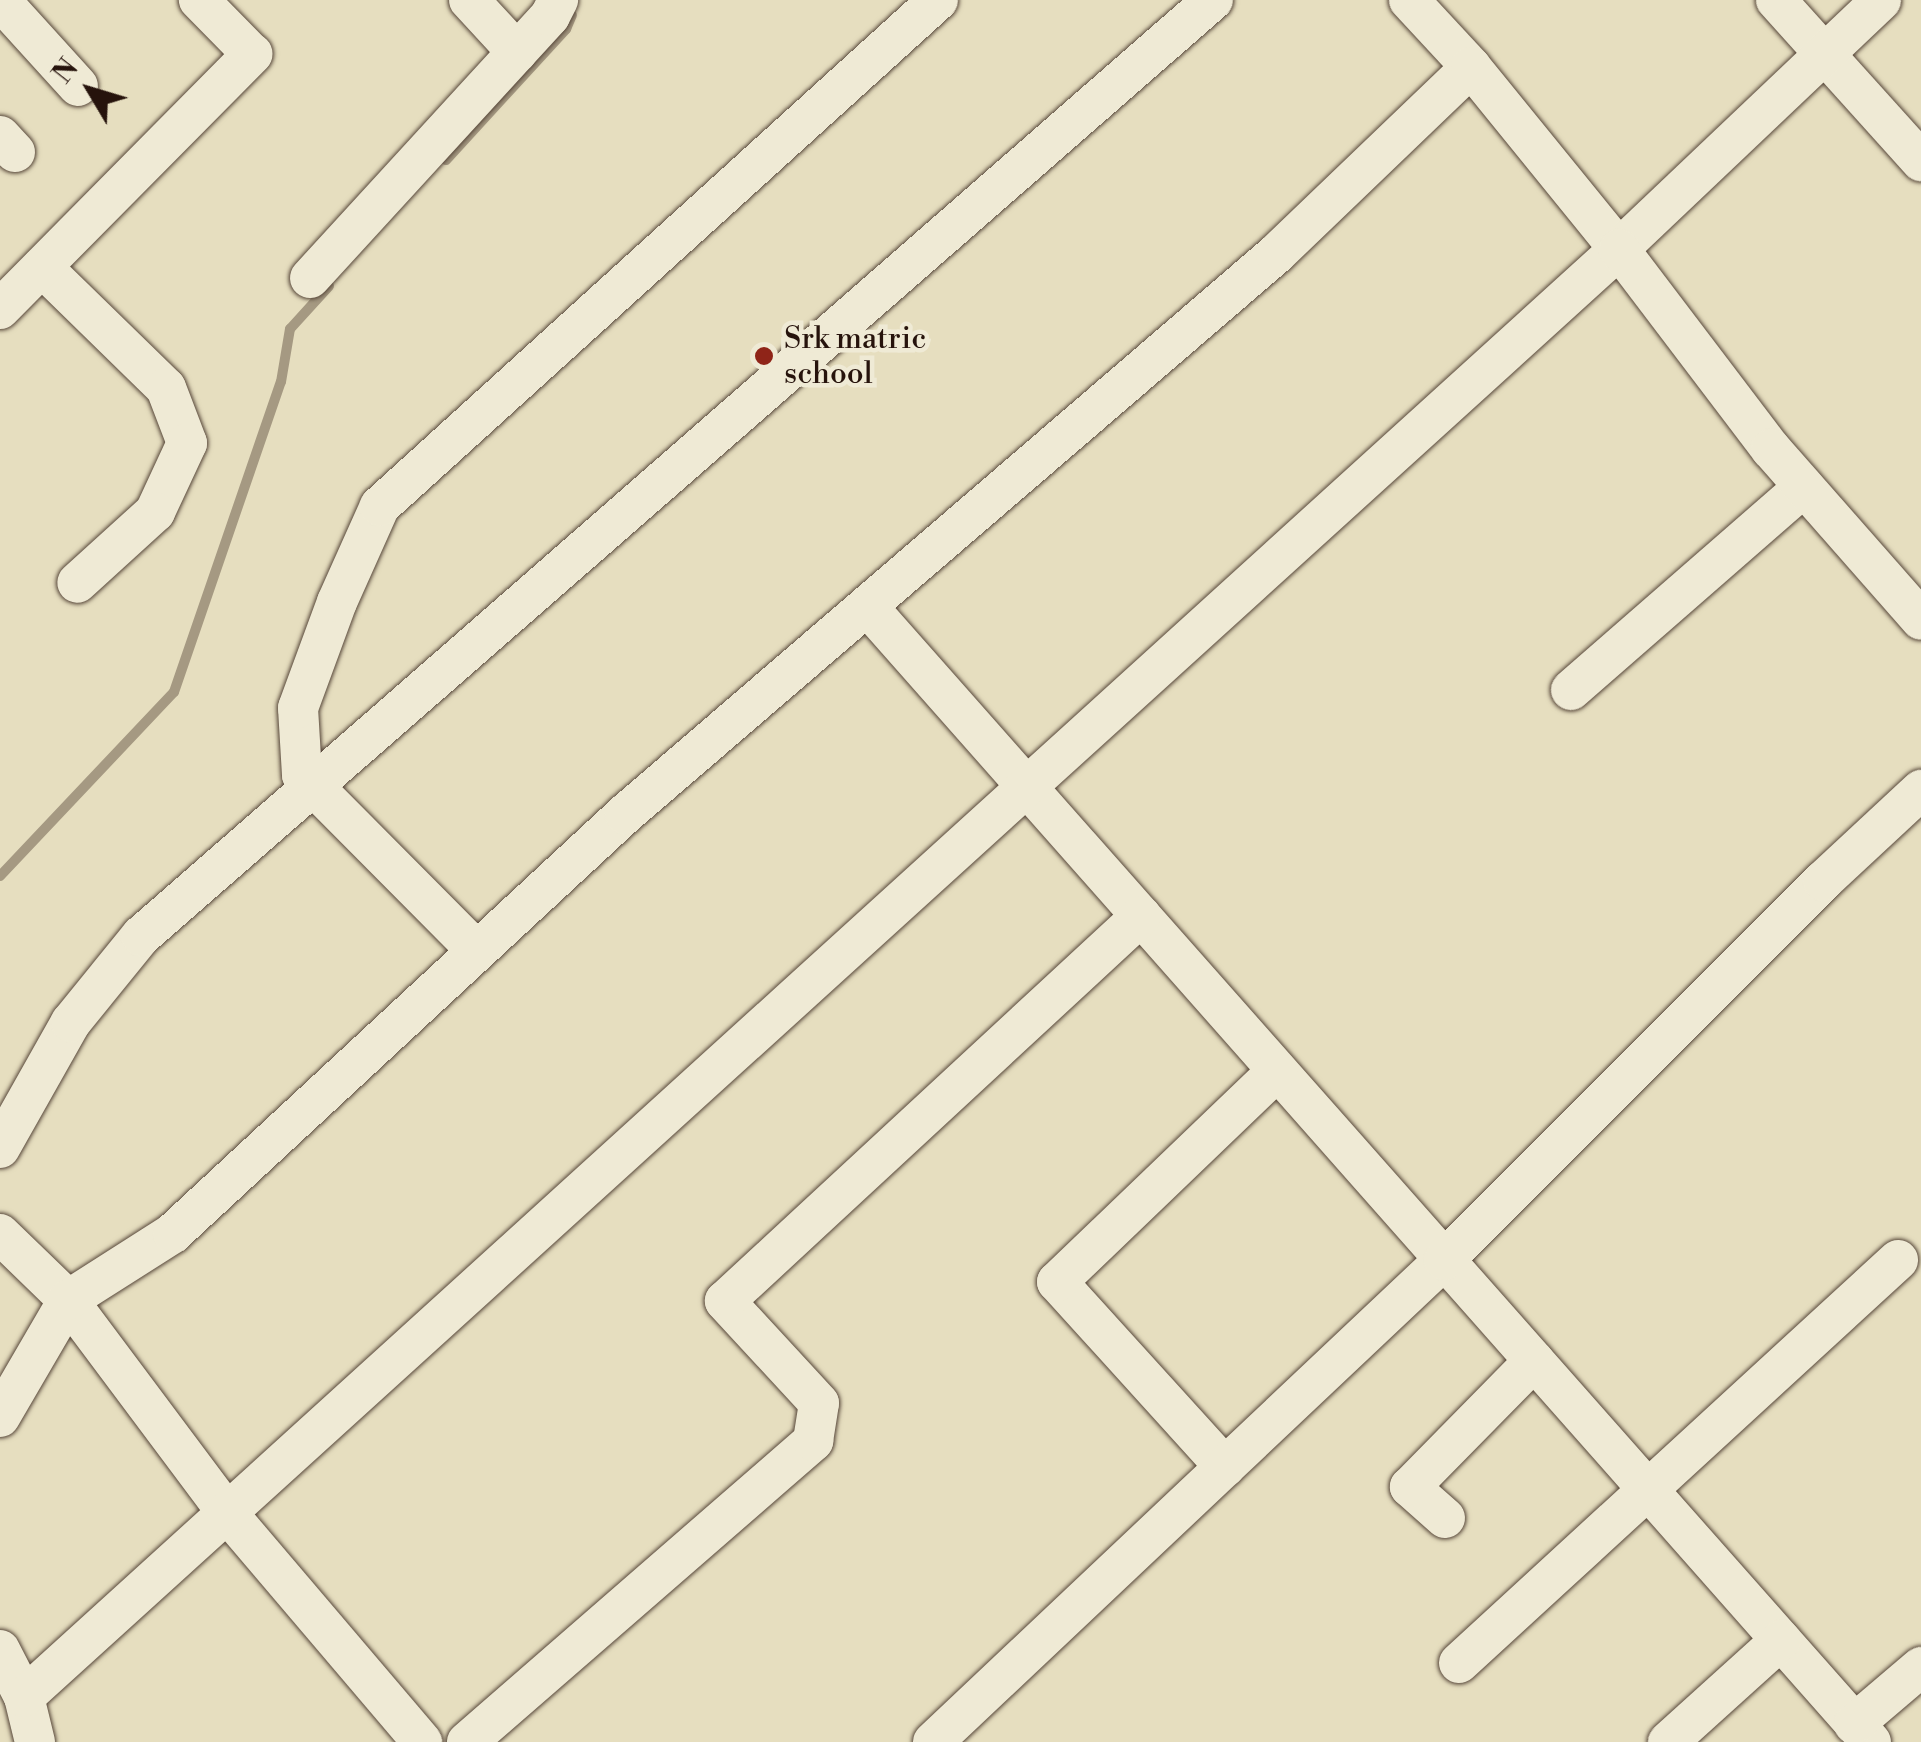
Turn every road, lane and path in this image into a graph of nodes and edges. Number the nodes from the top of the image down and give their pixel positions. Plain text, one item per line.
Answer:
1 (0, 0) edge
2 (200, 0) edge
3 (468, 0) edge
4 (558, 0) edge
5 (938, 0) edge
6 (1212, 0) edge
7 (1409, 0) edge
8 (1776, 0) edge
9 (1880, 0) edge
10 (518, 52) junction
11 (1824, 54) junction
12 (1471, 67) junction
13 (78, 86) dead end
14 (1921, 161) edge
15 (1619, 249) junction
16 (42, 267) junction
17 (310, 278) dead end
18 (0, 309) edge
19 (1804, 487) junction
20 (77, 584) dead end
21 (867, 606) junction
22 (1921, 620) edge
23 (1571, 690) dead end
24 (312, 784) junction
25 (1027, 788) junction
26 (1921, 790) edge
27 (1140, 916) junction
28 (476, 950) junction
29 (1277, 1071) junction
30 (0, 1148) edge
31 (0, 1234) edge
32 (1444, 1260) junction
33 (1898, 1260) dead end
34 (68, 1300) junction
35 (1534, 1361) junction
36 (0, 1417) edge
37 (1225, 1466) junction
38 (1647, 1490) junction
39 (229, 1515) junction
40 (1445, 1518) dead end
41 (1780, 1640) junction
42 (0, 1650) edge
43 (1459, 1663) dead end
44 (1921, 1667) edge
45 (24, 1697) junction
46 (1862, 1733) edge
47 (35, 1742) edge
48 (422, 1742) edge
49 (467, 1742) edge
50 (933, 1742) edge
51 (1668, 1742) edge

1 - 13 street
2 - 16 street
3 - 10 street
4 - 10 street
5 - 24 street
6 - 24 street
7 - 12 street
8 - 11 street
9 - 11 street
10 - 17 street
11 - 14 street
11 - 15 street
12 - 15 street
12 - 21 street
15 - 19 street
15 - 25 street
16 - 18 street
16 - 20 street
19 - 22 street
19 - 23 street
21 - 25 street
21 - 28 street
24 - 28 street
24 - 30 street
25 - 27 street
25 - 39 street
26 - 32 street
27 - 29 street
27 - 49 street
28 - 34 street
29 - 32 street
29 - 37 street
31 - 34 street
32 - 35 street
32 - 37 street
33 - 38 street
34 - 36 street
34 - 39 street
35 - 38 street
35 - 40 street
37 - 50 street
38 - 41 street
38 - 43 street
39 - 45 street
39 - 48 street
41 - 46 street
41 - 51 street
42 - 45 street
44 - 46 street
45 - 47 street

